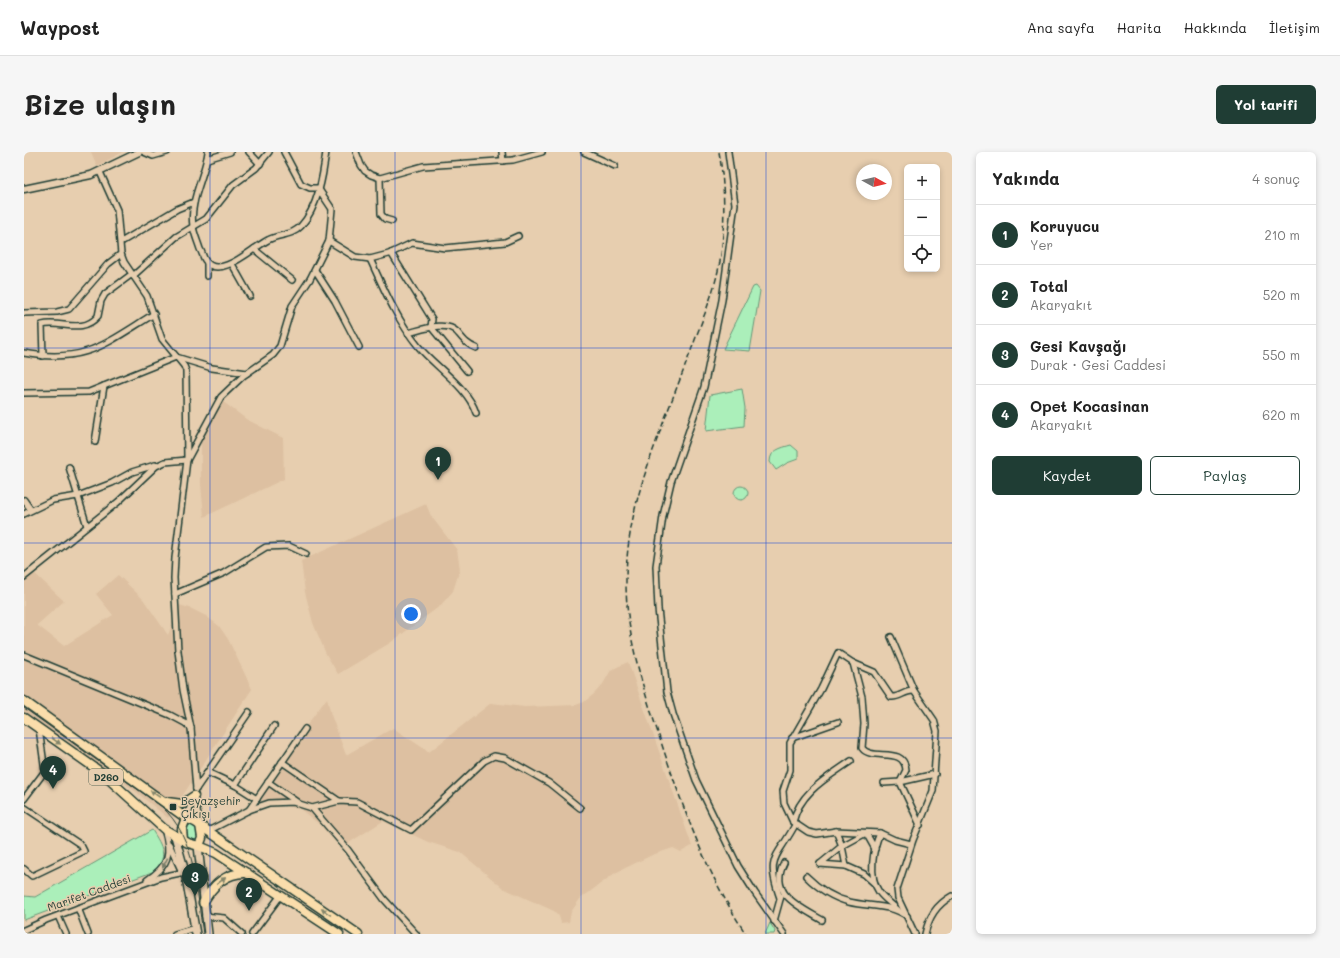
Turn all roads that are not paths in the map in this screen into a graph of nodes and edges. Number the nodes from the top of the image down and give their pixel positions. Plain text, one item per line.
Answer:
1 (139, 152) edge
2 (144, 152) edge
3 (167, 152) edge
4 (208, 152) edge
5 (230, 152) edge
6 (249, 152) edge
7 (270, 152) edge
8 (284, 152) edge
9 (326, 152) edge
10 (356, 152) edge
11 (502, 152) edge
12 (542, 152) edge
13 (584, 152) edge
14 (728, 152) edge
15 (207, 159) junction
16 (503, 161) junction
17 (260, 164) junction
18 (616, 166) dead end
19 (100, 172) junction
20 (380, 178) junction
21 (318, 188) junction
22 (24, 189) edge
23 (194, 202) junction
24 (392, 221) dead end
25 (193, 228) junction
26 (518, 236) dead end
27 (329, 240) junction
28 (121, 242) junction
29 (254, 249) junction
30 (391, 253) junction
31 (121, 254) junction
32 (370, 259) junction
33 (207, 263) junction
34 (232, 264) junction
35 (315, 270) junction
36 (133, 275) junction
37 (207, 276) dead end
38 (292, 280) dead end
39 (250, 296) dead end
40 (24, 306) edge
41 (26, 313) edge
42 (154, 314) junction
43 (431, 327) junction
44 (408, 333) junction
45 (359, 347) dead end
46 (476, 348) dead end
47 (24, 353) edge
48 (43, 356) junction
49 (176, 357) junction
50 (467, 370) dead end
51 (247, 373) junction
52 (104, 386) junction
53 (24, 393) edge
54 (476, 413) dead end
55 (95, 442) dead end
56 (187, 460) junction
57 (159, 465) junction
58 (69, 467) dead end
59 (78, 496) junction
60 (24, 500) edge
61 (31, 510) junction
62 (24, 514) edge
63 (87, 526) junction
64 (306, 554) dead end
65 (24, 577) edge
66 (175, 594) junction
67 (891, 637) dead end
68 (24, 655) edge
69 (853, 663) junction
70 (914, 691) junction
71 (24, 701) edge
72 (249, 712) dead end
73 (24, 718) edge
74 (838, 722) dead end
75 (274, 726) dead end
76 (191, 728) junction
77 (304, 728) dead end
78 (39, 729) junction
79 (792, 738) junction
80 (851, 761) dead end
81 (282, 762) junction
82 (207, 772) junction
83 (935, 774) junction
84 (268, 782) junction
85 (900, 782) junction
86 (884, 783) dead end
87 (235, 785) junction
88 (195, 793) junction
89 (24, 799) edge
90 (257, 799) junction
91 (339, 801) junction
92 (167, 802) junction
93 (299, 803) junction
94 (24, 807) edge
95 (312, 808) junction
96 (580, 808) dead end
97 (249, 810) junction
98 (186, 818) junction
99 (794, 823) junction
100 (920, 824) junction
101 (200, 825) junction
102 (208, 831) junction
103 (836, 831) junction
104 (866, 833) junction
105 (880, 833) junction
106 (175, 838) junction
107 (911, 844) junction
108 (842, 846) junction
109 (200, 847) junction
110 (875, 849) junction
111 (784, 863) dead end
112 (846, 866) junction
113 (24, 869) edge
114 (184, 872) junction
115 (247, 873) junction
116 (806, 876) dead end
117 (876, 884) junction
118 (139, 885) junction
119 (782, 891) junction
120 (281, 895) junction
121 (952, 896) edge
122 (780, 898) junction
123 (203, 903) junction
124 (78, 908) junction
125 (898, 910) junction
126 (58, 916) junction
127 (204, 916) junction
128 (908, 917) junction
129 (822, 920) dead end
130 (774, 921) junction
131 (24, 930) edge
132 (195, 931) edge
133 (66, 934) edge
134 (88, 934) edge
135 (175, 934) edge
136 (208, 934) edge
137 (242, 934) edge
138 (252, 934) edge
139 (339, 934) edge
140 (358, 934) edge
141 (416, 934) edge
142 (784, 934) edge
143 (915, 934) edge
144 (924, 934) edge

1 - 19 street
2 - 3 street
4 - 15 street
5 - 15 street
6 - 17 street
7 - 17 street
8 - 21 street
9 - 21 street
10 - 20 street
11 - 16 street
12 - 16 street
13 - 18 street
14 - 130 street
15 - 23 street
16 - 20 street
17 - 25 street
19 - 22 street
19 - 28 street
20 - 24 street
21 - 27 street
21 - 29 street
23 - 25 street
23 - 28 street
25 - 33 street
25 - 36 street
26 - 30 street
27 - 32 street
27 - 35 street
28 - 31 street
29 - 34 street
29 - 38 street
30 - 32 street
30 - 43 street
31 - 36 street
31 - 41 street
32 - 44 street
33 - 34 street
33 - 37 street
34 - 39 street
35 - 45 street
35 - 51 street
36 - 42 street
36 - 48 street
40 - 41 street
42 - 48 street
42 - 49 street
43 - 44 street
43 - 46 street
43 - 50 street
44 - 54 street
47 - 48 street
49 - 51 street
49 - 52 street
49 - 56 street
51 - 56 street
52 - 53 street
52 - 55 street
56 - 57 street
56 - 66 street
57 - 59 street
57 - 63 street
58 - 59 street
59 - 61 street
59 - 63 street
60 - 61 street
61 - 62 street
63 - 65 street
64 - 66 street
66 - 76 street
67 - 70 street
68 - 76 street
69 - 70 street
69 - 79 street
69 - 85 street
70 - 83 street
92 -> 71 highway, D260
72 - 82 street
73 - 78 highway, D260
74 - 79 street
75 - 87 street
76 - 88 street
77 - 81 street
78 - 89 street
78 -> 106 highway, D260
79 - 99 street
80 - 99 street
81 - 84 street
81 - 91 street
82 - 87 street
82 - 88 street
83 - 85 street
83 - 100 street
84 - 90 street
84 - 93 street
85 - 86 street
85 - 100 street
87 - 90 street
88 - 92 highway
88 - 98 street
88 - 101 street
90 - 97 street
91 - 95 street
91 - 96 street
92 - 98 highway, D260
93 - 95 street
93 - 97 street
94 - 113 street
95 - 141 street
97 - 102 street
98 - 101 highway
98 - 106 highway
99 - 103 street
99 - 122 street
100 - 107 street
101 - 102 highway
101 - 109 highway
140 -> 102 highway
103 - 104 street
103 - 108 street
104 - 105 street
104 - 108 street
104 - 110 street
105 - 107 street
105 - 110 street
106 - 109 highway
106 - 114 main road
106 -> 118 street
107 - 128 street
108 - 112 street
108 - 112 street
109 - 115 highway
109 - 123 main road
110 - 117 street
111 - 119 street
112 - 117 street
114 - 118 street
114 - 132 main road
115 - 120 highway
123 -> 115 highway
116 - 125 street
117 - 125 street
118 - 124 street, Marifet Caddesi
119 - 122 street
119 - 129 street
120 - 138 street
120 - 139 highway
121 - 144 street
122 - 130 street
123 - 127 main road
124 - 126 street, Marifet Caddesi
124 - 134 street
125 - 128 street
126 - 131 street, Marifet Caddesi
126 - 133 street
127 - 136 main road
127 - 137 street
128 - 143 street
130 - 142 street
132 - 135 street

